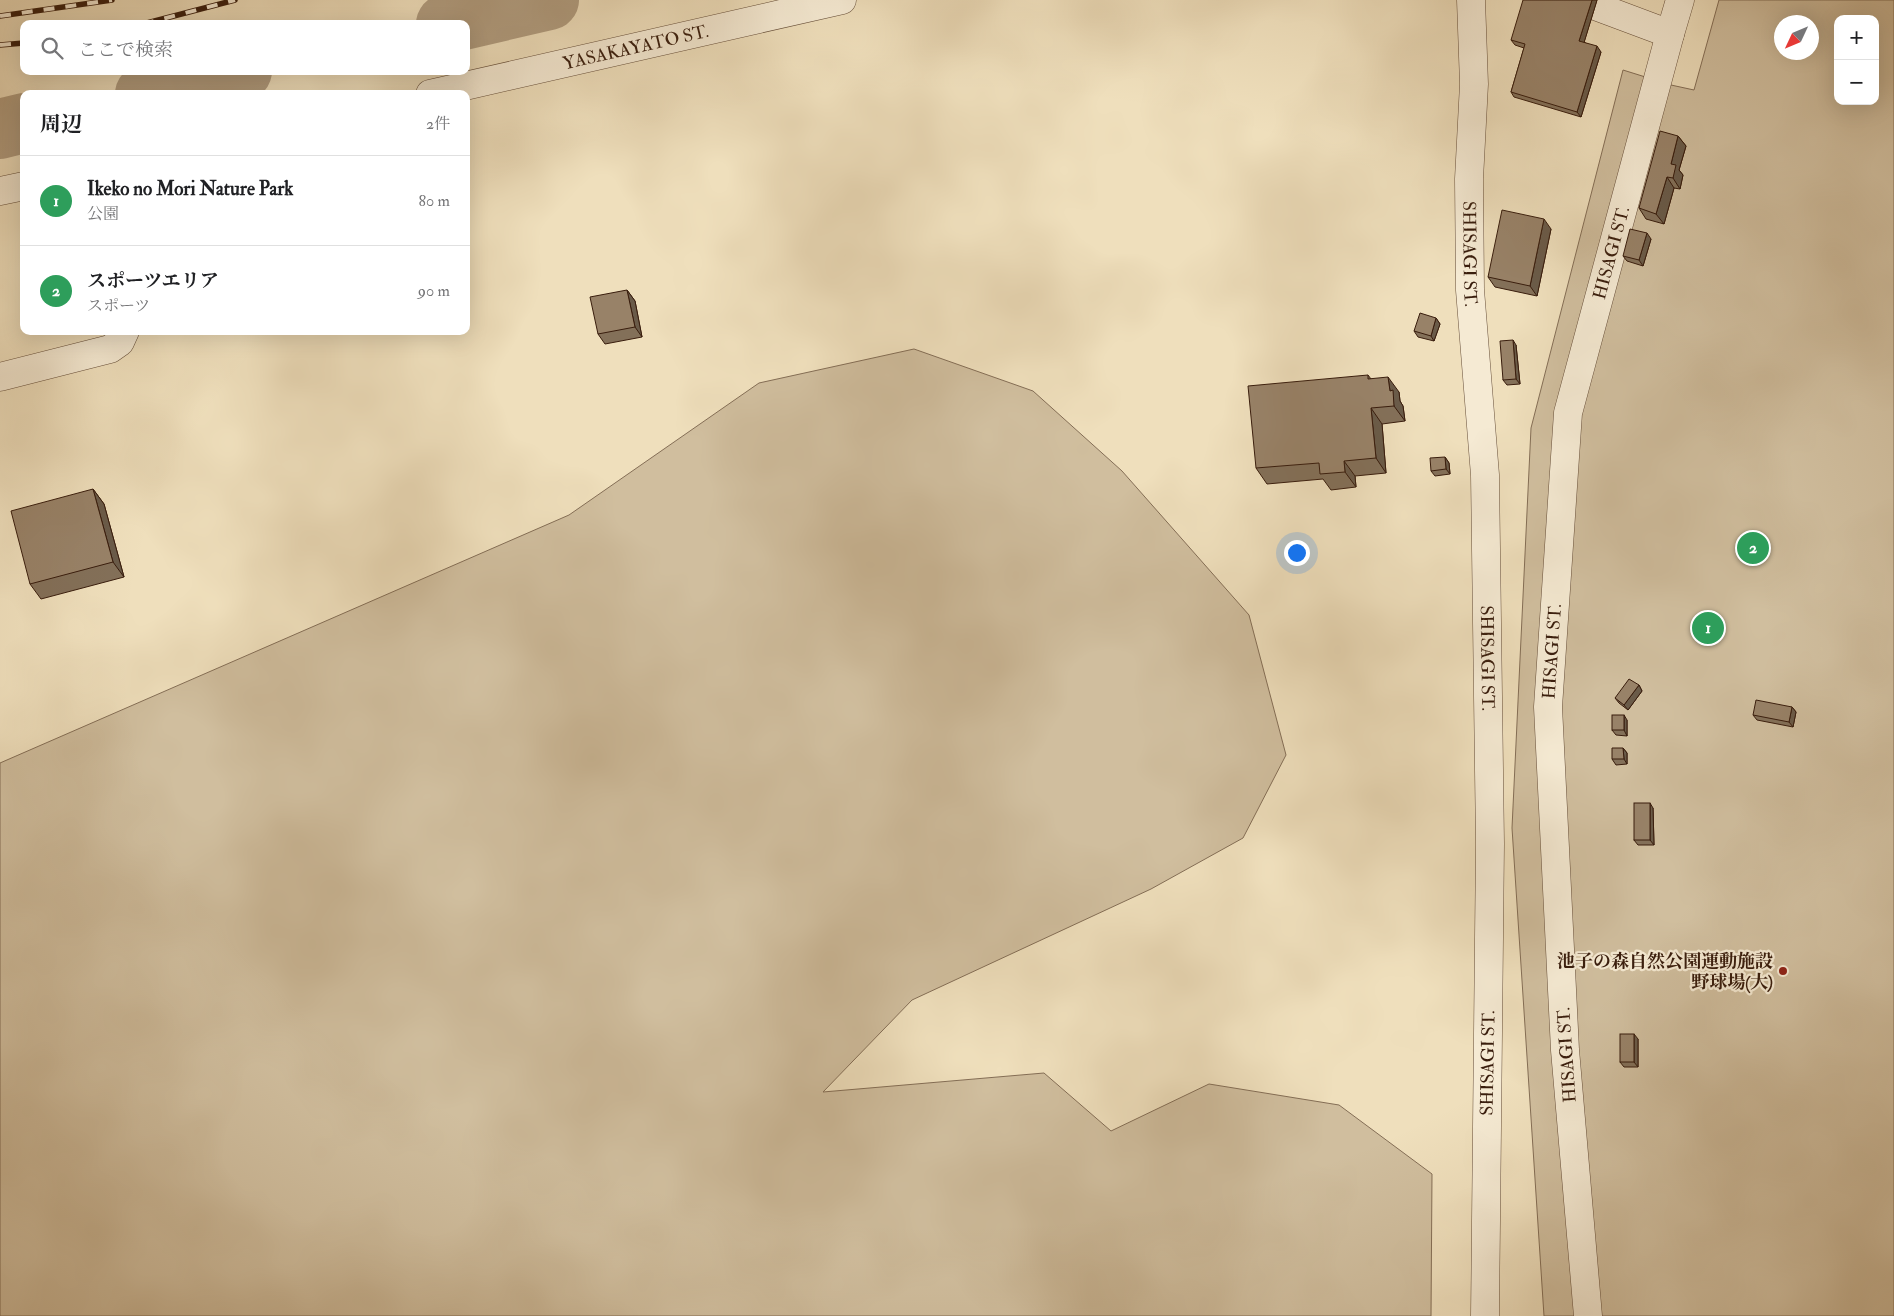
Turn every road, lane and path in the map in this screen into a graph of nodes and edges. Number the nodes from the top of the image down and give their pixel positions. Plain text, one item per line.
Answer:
1 (842, 0) edge
2 (1471, 0) edge
3 (1579, 0) edge
4 (1680, 0) edge
5 (1670, 34) junction
6 (448, 90) edge
7 (20, 187) edge
8 (0, 191) edge
9 (123, 335) edge
10 (0, 377) edge
11 (1485, 1316) edge
12 (1588, 1316) edge

1 - 6 lane, YASAKAYATO ST.
2 - 11 lane, SHISAGI ST.
3 - 5 lane
4 - 5 lane, HISAGI ST.
5 - 12 lane, HISAGI ST.
7 - 8 lane
9 - 10 lane

